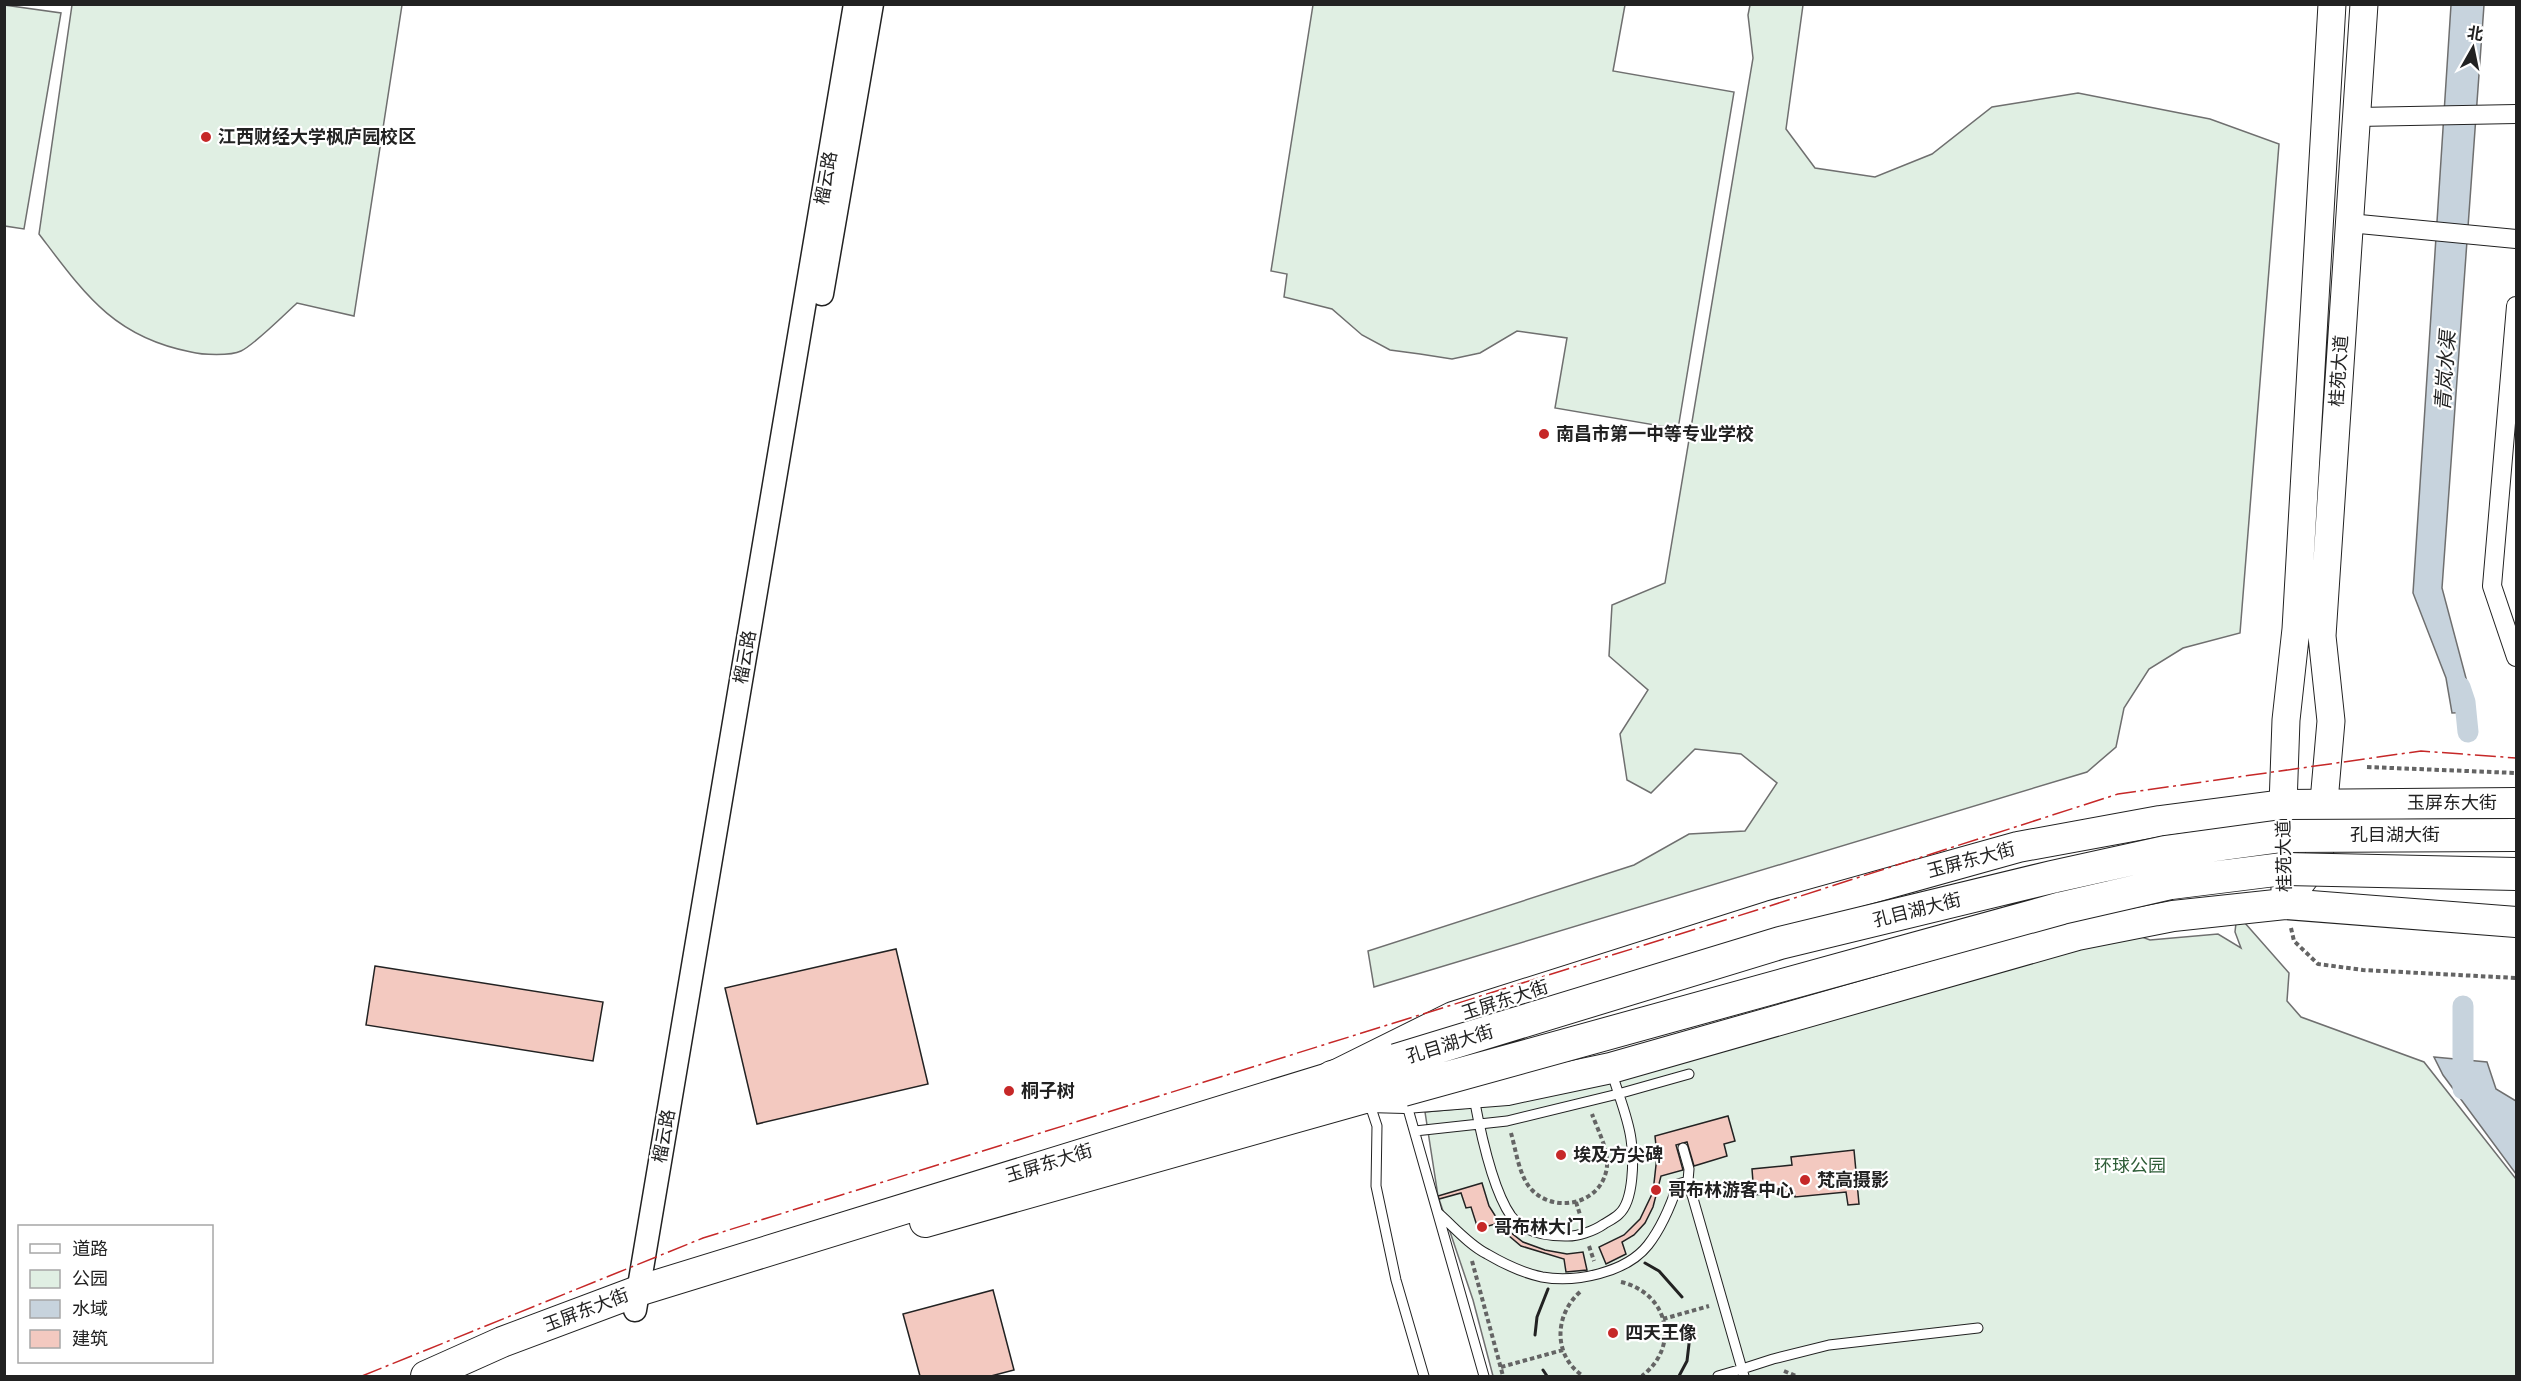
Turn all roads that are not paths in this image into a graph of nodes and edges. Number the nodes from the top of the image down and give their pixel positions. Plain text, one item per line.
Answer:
1 (855, 4) edge
2 (872, 4) edge
3 (2332, 4) edge
4 (2364, 4) edge
5 (2512, 114) edge
6 (2357, 117) junction
7 (2349, 224) junction
8 (2517, 239) edge
9 (2517, 306) edge
10 (2517, 657) edge
11 (2517, 803) edge
12 (2325, 804) junction
13 (2283, 805) junction
14 (2517, 835) edge
15 (2517, 874) edge
16 (2285, 904) junction
17 (2517, 922) edge
18 (1689, 1074) dead end
19 (1332, 1077) junction
20 (1615, 1081) junction
21 (1473, 1092) junction
22 (1404, 1094) junction
23 (1368, 1097) junction
24 (1479, 1123) junction
25 (1415, 1131) junction
26 (1683, 1148) dead end
27 (1688, 1181) junction
28 (1438, 1213) junction
29 (642, 1298) junction
30 (1978, 1328) dead end
31 (1743, 1373) edge
32 (426, 1377) edge
33 (468, 1377) edge
34 (1424, 1377) edge
35 (1484, 1377) edge
36 (1718, 1377) edge

1 - 29 street, 榴云路
2 - 29 street, 榴云路
3 - 13 main road, 桂苑大道
4 - 6 main road, 桂苑大道
5 - 6 street
6 - 7 main road, 桂苑大道
7 - 8 street
7 - 12 main road, 桂苑大道
9 - 10 street
11 - 12 main road, 玉屏东大街
12 - 13 main road, 玉屏东大街
12 - 16 main road, 桂苑大道
13 - 16 main road, 桂苑大道
13 - 19 main road, 玉屏东大街
14 - 19 highway, 孔目湖大街, bridge
15 - 22 highway, 孔目湖大街, bridge
16 - 17 main road
16 - 20 main road
18 - 20 lane
19 - 29 main road, 玉屏东大街
20 - 21 main road
20 - 24 lane
20 - 24 lane
21 - 22 main road
21 - 24 lane
22 - 23 highway, 孔目湖大街
22 - 25 lane
23 - 29 main road, 玉屏东大街
23 - 34 lane
24 - 25 lane
25 - 28 lane
26 - 27 lane
27 - 28 lane
27 - 31 lane
28 - 35 lane
29 - 32 main road, 玉屏东大街
29 - 33 main road, 玉屏东大街
30 - 31 lane
31 - 36 lane

